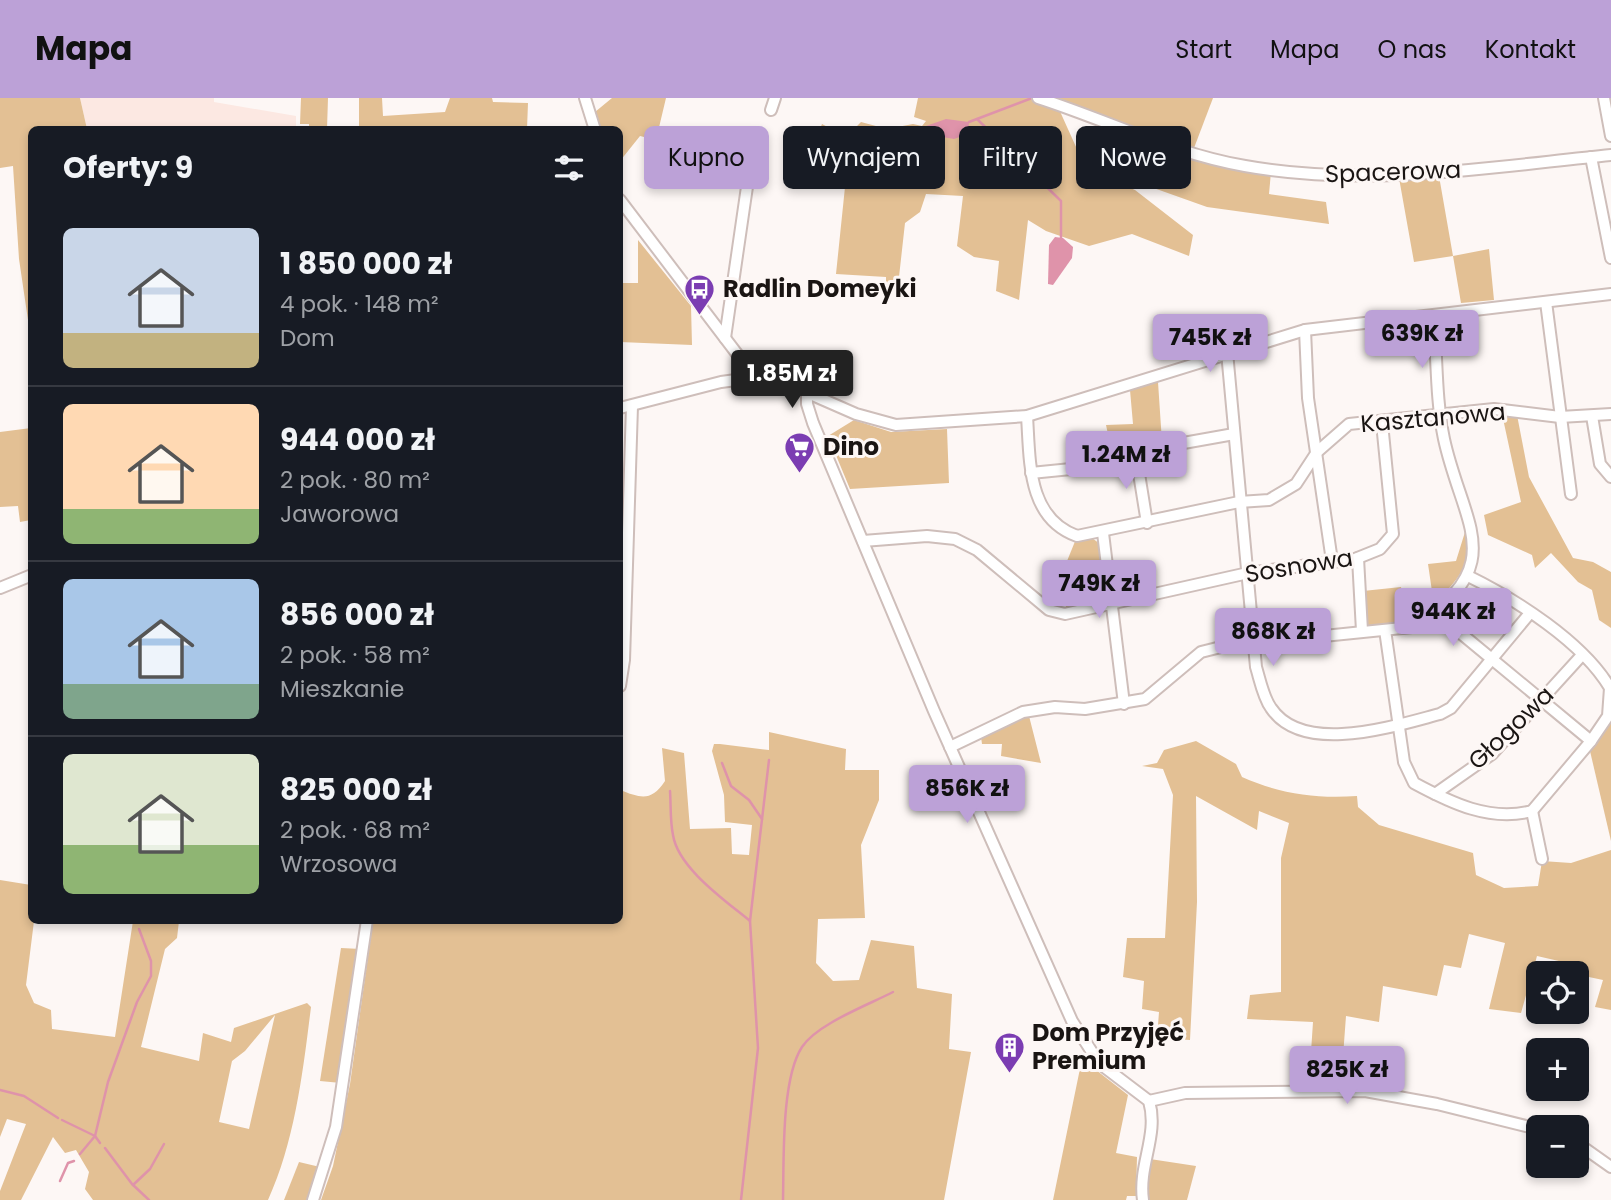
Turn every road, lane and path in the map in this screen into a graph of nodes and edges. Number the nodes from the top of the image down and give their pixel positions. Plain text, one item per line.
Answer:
1 (585, 98) edge
2 (775, 98) edge
3 (1038, 98) edge
4 (1604, 98) edge
5 (771, 110) dead end
6 (594, 126) edge
7 (1611, 136) edge
8 (1611, 155) edge
9 (1591, 157) junction
10 (747, 189) edge
11 (623, 204) edge
12 (1611, 258) edge
13 (1611, 294) edge
14 (1546, 302) junction
15 (1434, 321) dead end
16 (1305, 330) junction
17 (725, 338) junction
18 (1227, 352) junction
19 (751, 378) junction
20 (807, 392) junction
21 (822, 399) junction
22 (632, 405) junction
23 (623, 407) edge
24 (1611, 414) edge
25 (1027, 416) junction
26 (1441, 416) junction
27 (1560, 416) junction
28 (1592, 416) junction
29 (813, 423) junction
30 (1382, 423) junction
31 (1234, 434) junction
32 (1317, 452) junction
33 (1136, 455) junction
34 (1031, 473) junction
35 (1611, 477) edge
36 (1571, 494) dead end
37 (1239, 502) junction
38 (1147, 523) junction
39 (1103, 533) junction
40 (863, 541) junction
41 (1358, 558) junction
42 (1332, 561) junction
43 (1248, 573) junction
44 (1468, 576) junction
45 (28, 577) edge
46 (0, 588) edge
47 (1113, 604) junction
48 (1435, 612) junction
49 (1530, 613) junction
50 (1385, 630) junction
51 (1362, 631) junction
52 (1254, 645) junction
53 (1582, 655) junction
54 (1492, 659) junction
55 (623, 666) edge
56 (1542, 701) junction
57 (1124, 704) junction
58 (1398, 724) junction
59 (1591, 741) junction
60 (950, 747) junction
61 (1435, 794) junction
62 (1532, 811) junction
63 (1542, 859) dead end
64 (366, 924) edge
65 (1149, 1101) junction
66 (1526, 1126) edge
67 (1589, 1151) edge
68 (1611, 1167) edge
69 (313, 1200) edge
70 (1143, 1200) edge

1 - 6 street
2 - 5 street
3 - 9 street, Spacerowa
4 - 7 street
8 - 9 street, Spacerowa
9 - 12 street
10 - 17 street
11 - 17 street
13 - 14 street
14 - 16 street
14 - 27 street
15 - 26 street
16 - 18 street
16 - 32 street
17 - 19 street
18 - 25 street
18 - 31 street
19 - 20 street
19 - 22 street
20 - 21 street
20 - 29 street
21 - 25 street
21 - 29 street
22 - 23 street
22 - 55 street
24 - 28 street, Kasztanowa
25 - 34 street, Kasztanowa
26 - 27 street, Kasztanowa
26 - 30 street, Kasztanowa
26 - 44 street
27 - 28 street, Kasztanowa
27 - 36 street
28 - 35 street
29 - 40 street
30 - 32 street, Kasztanowa
30 - 41 street, Sosnowa
31 - 33 street
31 - 37 street
32 - 37 street, Kasztanowa
32 - 42 street
33 - 34 street
33 - 38 street
34 - 39 street, Kasztanowa
37 - 38 street, Kasztanowa
37 - 43 street
38 - 39 street, Kasztanowa
39 - 47 street
40 - 47 street, Sosnowa
40 - 60 street
41 - 42 street, Sosnowa
41 - 51 street
42 - 43 street, Sosnowa
43 - 47 street, Sosnowa
43 - 52 street
44 - 48 street
44 - 49 street
45 - 46 street
47 - 57 street
48 - 50 street
48 - 54 street
49 - 53 street
49 - 54 street
50 - 51 street
50 - 58 street
51 - 52 street
52 - 57 street
52 - 58 street
53 - 56 street, Głogowa
53 - 59 street
54 - 56 street
54 - 58 street
56 - 59 street
56 - 61 street, Głogowa
57 - 60 street
58 - 61 street
59 - 62 street
60 - 65 street
61 - 62 street
62 - 63 street
64 - 69 street
65 - 66 street
65 - 70 street
67 - 68 street

